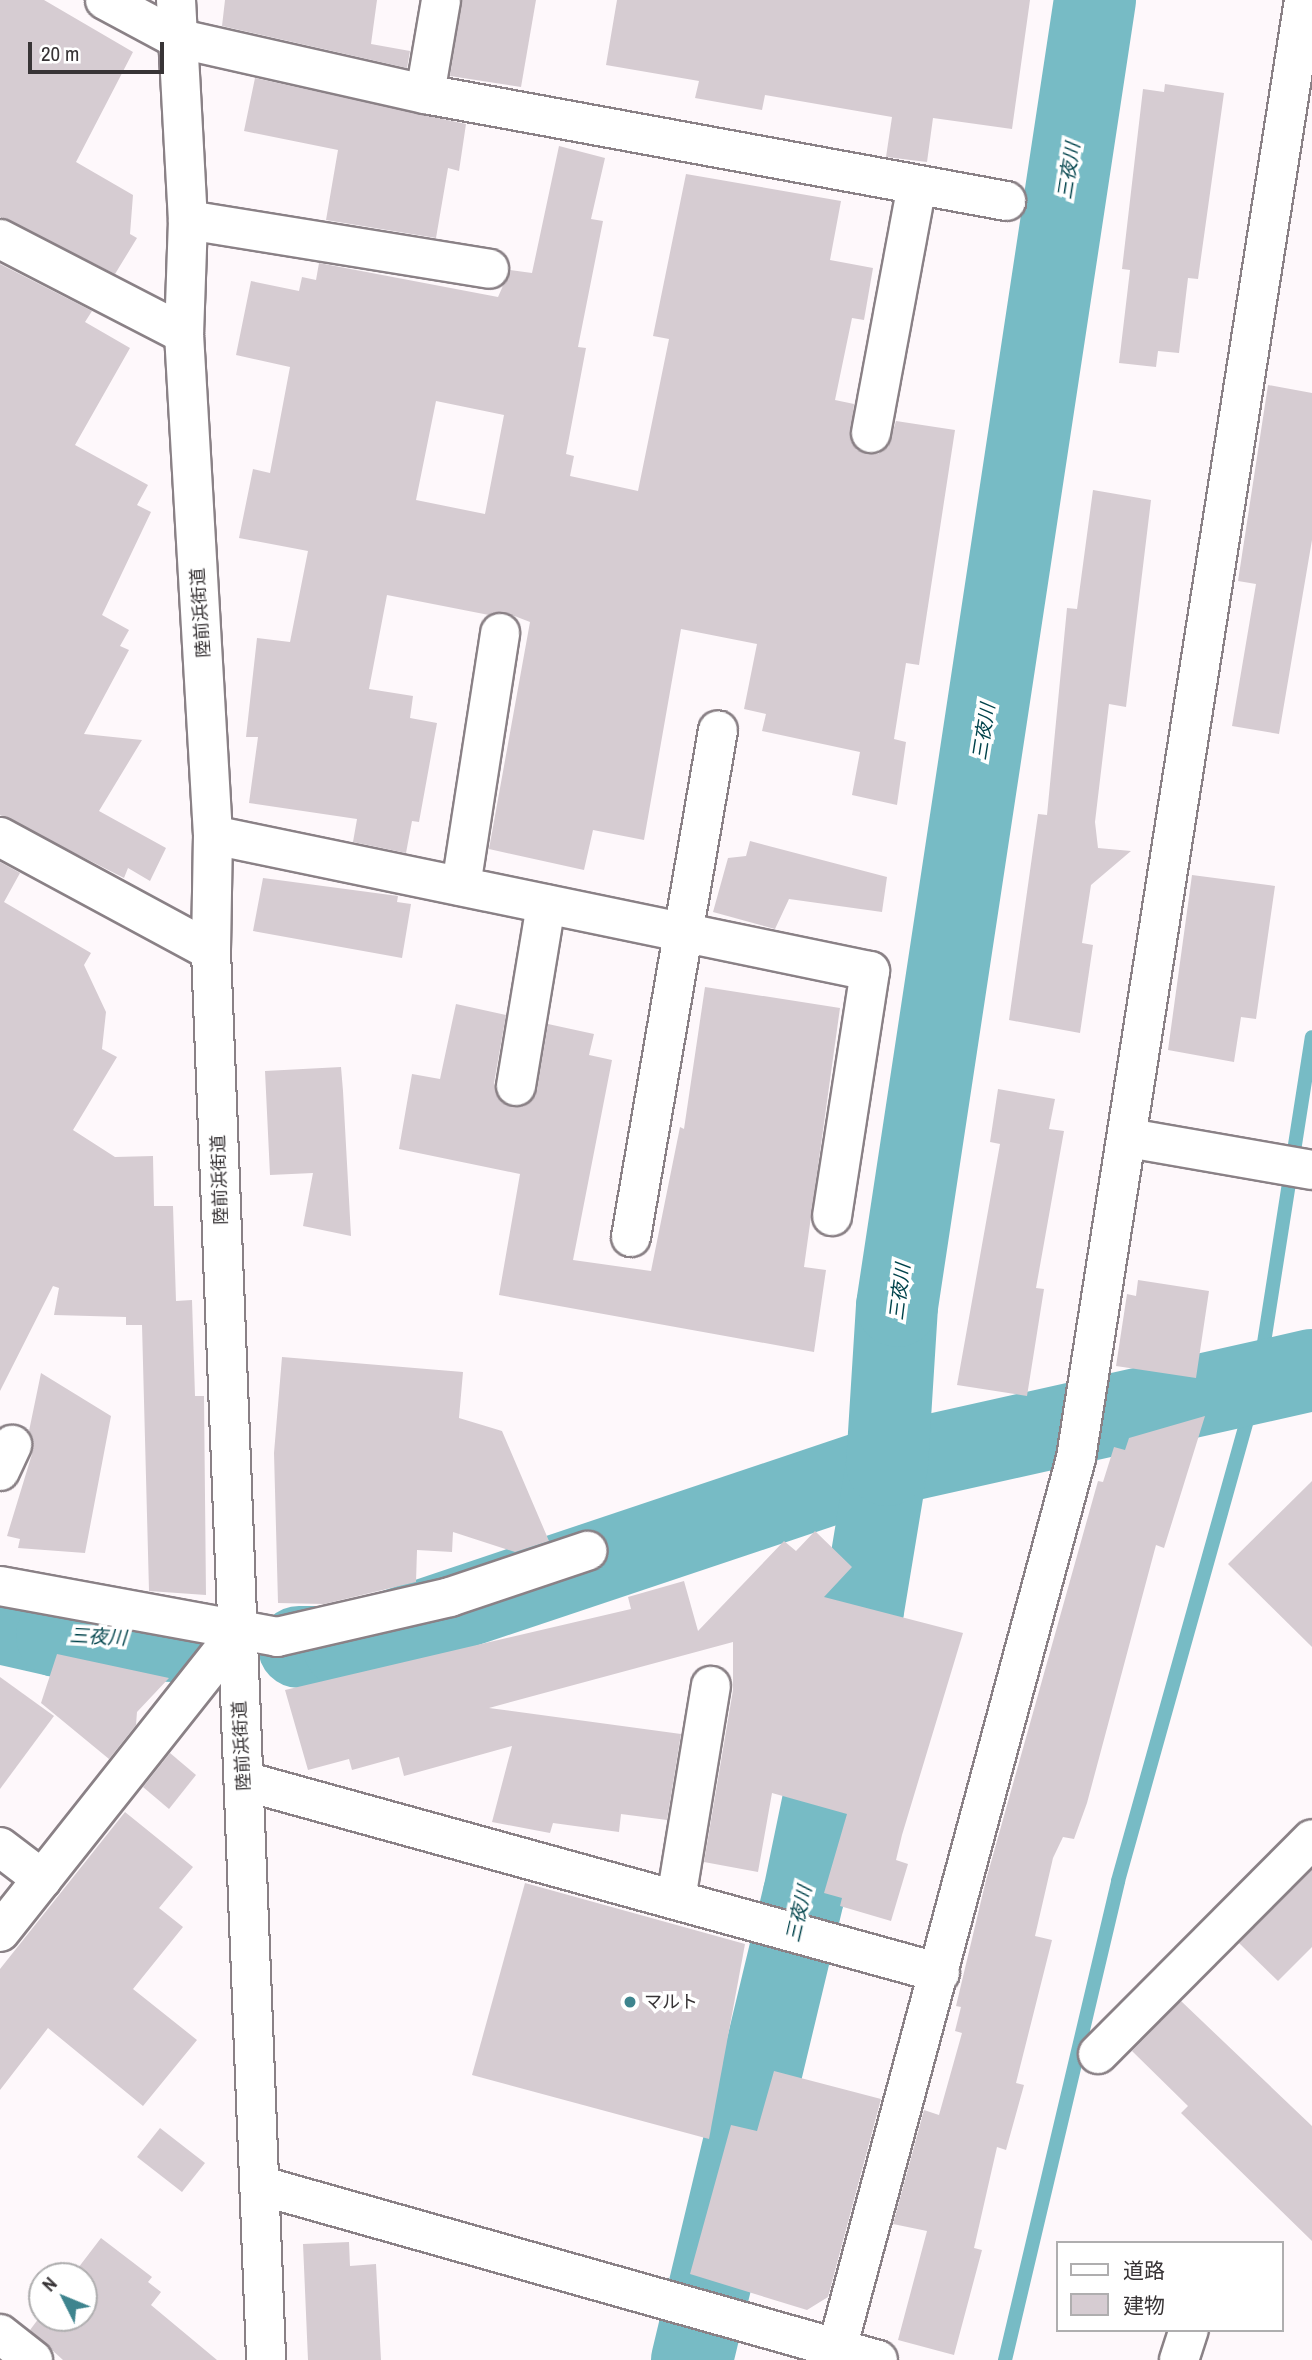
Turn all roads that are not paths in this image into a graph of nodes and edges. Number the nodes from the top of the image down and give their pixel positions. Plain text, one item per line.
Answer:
1 (105, 0) edge
2 (176, 0) edge
3 (441, 0) edge
4 (1308, 1) edge
5 (176, 38) junction
6 (425, 94) junction
7 (917, 185) junction
8 (1006, 201) dead end
9 (188, 220) junction
10 (0, 239) edge
11 (489, 269) dead end
12 (184, 334) junction
13 (871, 433) dead end
14 (500, 633) dead end
15 (718, 730) dead end
16 (213, 835) junction
17 (0, 837) edge
18 (461, 886) junction
19 (546, 904) junction
20 (684, 933) junction
21 (211, 951) junction
22 (516, 1086) dead end
23 (1129, 1138) junction
24 (1299, 1168) edge
25 (832, 1216) dead end
26 (631, 1237) dead end
27 (587, 1551) dead end
28 (0, 1586) edge
29 (237, 1633) junction
30 (711, 1686) dead end
31 (244, 1781) junction
32 (1312, 1839) edge
33 (0, 1847) edge
34 (42, 1879) junction
35 (676, 1899) junction
36 (0, 1932) edge
37 (940, 1973) junction
38 (1098, 2054) dead end
39 (262, 2186) junction
40 (1188, 2332) edge
41 (0, 2334) edge
42 (835, 2355) edge
43 (33, 2360) edge
44 (266, 2360) edge
45 (878, 2360) edge
46 (1179, 2360) edge

1 - 5 street
2 - 5 street, 陸前浜街道
3 - 6 street
4 - 23 street
5 - 6 street
5 - 9 street, 陸前浜街道
6 - 7 street
7 - 8 street
7 - 13 street
9 - 11 street
9 - 12 street, 陸前浜街道
10 - 12 street
12 - 16 street, 陸前浜街道
14 - 18 street
15 - 20 street
16 - 18 street
16 - 21 street, 陸前浜街道
17 - 21 street
18 - 19 street
19 - 20 street
19 - 22 street
20 - 25 street
20 - 26 street
21 - 29 street, 陸前浜街道
23 - 24 street
23 - 37 street
27 - 29 street
28 - 29 street
29 - 31 street, 陸前浜街道
29 - 34 street
30 - 35 street
31 - 35 street
31 - 39 street, 陸前浜街道
32 - 38 street
33 - 34 street
34 - 36 street
35 - 37 street
37 - 42 street
39 - 42 street
39 - 44 street, 陸前浜街道
40 - 46 street
41 - 43 street
42 - 45 street

